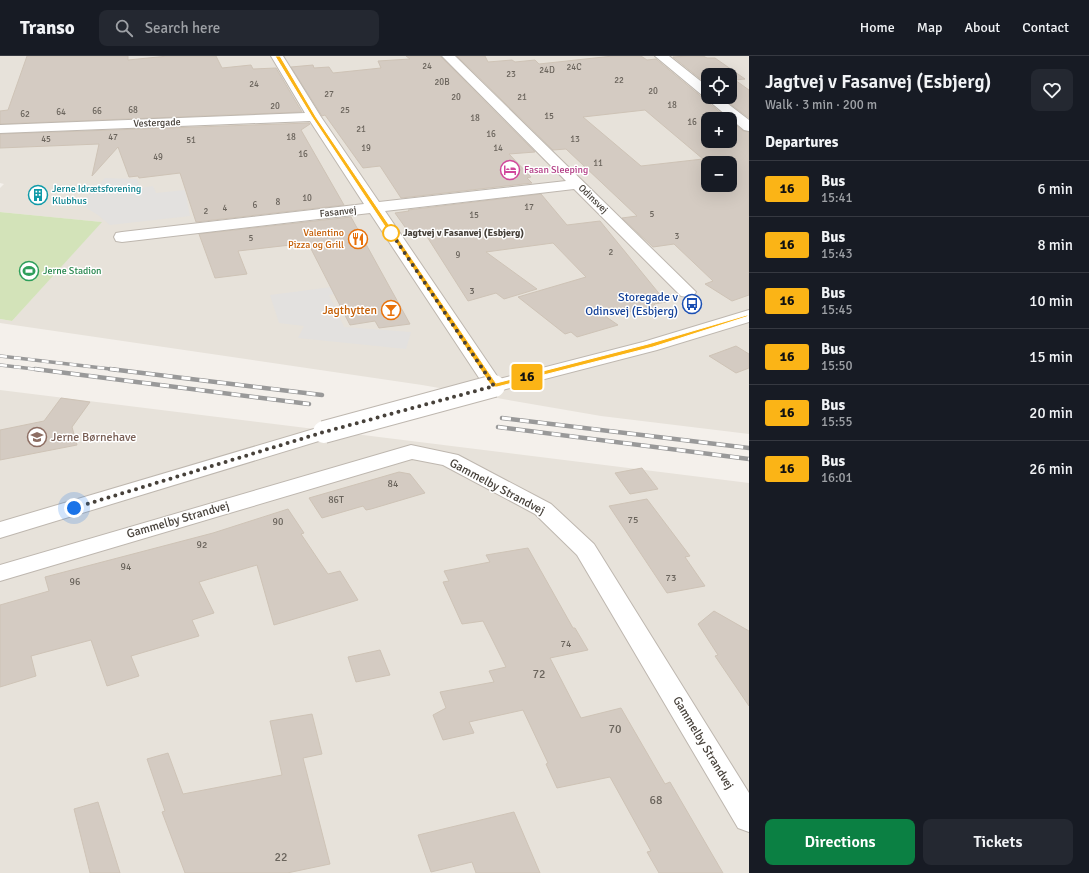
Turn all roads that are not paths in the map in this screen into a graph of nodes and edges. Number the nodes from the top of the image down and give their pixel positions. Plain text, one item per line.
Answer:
1 (277, 56) edge
2 (448, 56) edge
3 (661, 56) edge
4 (701, 88) edge
5 (722, 104) edge
6 (314, 117) junction
7 (743, 118) edge
8 (749, 127) edge
9 (0, 129) edge
10 (578, 184) junction
11 (374, 208) junction
12 (122, 237) dead end
13 (687, 292) dead end
14 (749, 316) edge
15 (494, 386) junction
16 (0, 530) edge
17 (0, 573) edge
18 (749, 819) edge

1 - 6 street
2 - 10 street, Odinsvej
3 - 4 street
5 - 7 street
6 - 9 street, Vestergade
6 - 11 street
7 - 8 street
10 - 11 street, Fasanvej
10 - 13 street, Odinsvej
11 - 12 street, Fasanvej
11 - 15 street
14 - 15 street
15 - 16 street, bridge
17 - 18 street, Gammelby Strandvej

